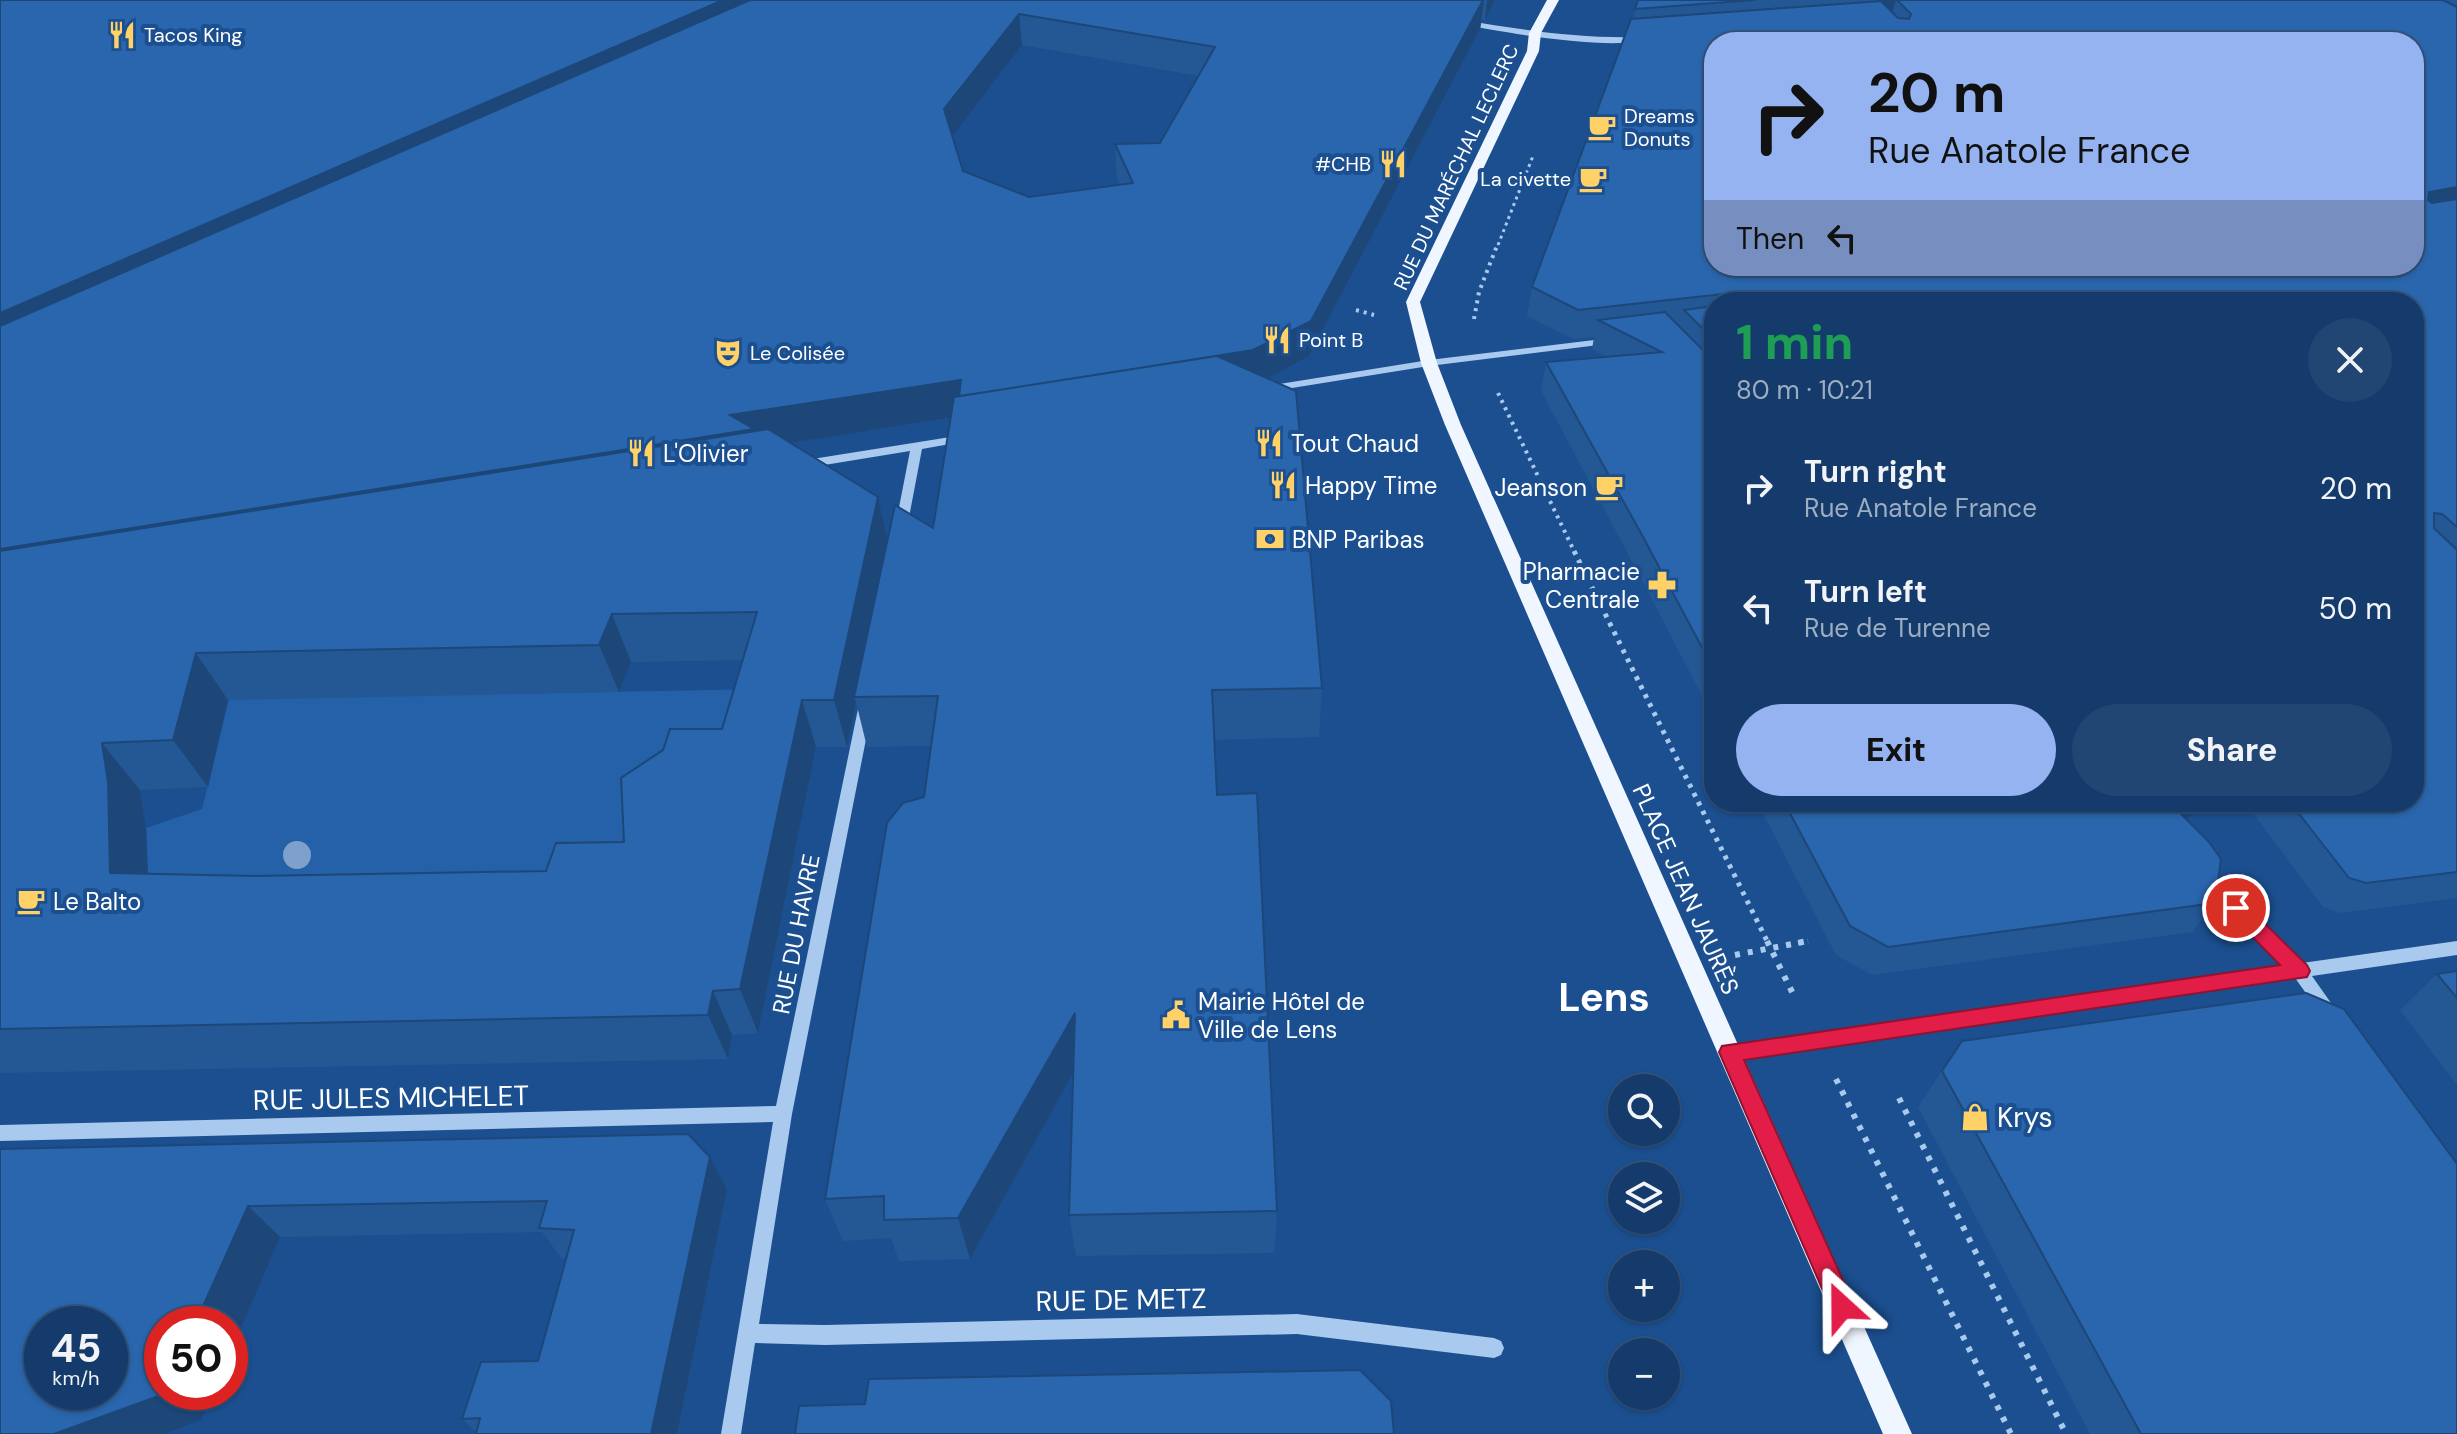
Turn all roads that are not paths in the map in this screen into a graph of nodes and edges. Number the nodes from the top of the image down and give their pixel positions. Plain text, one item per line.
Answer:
1 (1553, 0) edge
2 (1453, 20) edge
3 (1535, 33) junction
4 (1660, 37) edge
5 (1617, 340) edge
6 (1429, 363) junction
7 (1260, 391) edge
8 (979, 436) edge
9 (917, 446) junction
10 (793, 467) edge
11 (898, 540) edge
12 (867, 696) edge
13 (2198, 870) edge
14 (2457, 948) edge
15 (2299, 971) junction
16 (2339, 1025) edge
17 (1730, 1052) junction
18 (783, 1114) junction
19 (0, 1133) edge
20 (749, 1333) junction
21 (1494, 1348) dead end
22 (731, 1434) edge
23 (1898, 1434) edge

1 - 3 main road, RUE DU MARÉCHAL LECLERC
2 - 3 street
3 - 4 street
3 - 6 main road, RUE DU MARÉCHAL LECLERC
5 - 6 street
6 - 7 street
6 - 17 main road, PLACE JEAN JAURÈS
8 - 9 street
9 - 10 street
9 - 11 street
12 - 18 street, RUE DU HAVRE
13 - 15 street
14 - 15 street
15 - 16 street
15 - 17 street
17 - 23 main road, PLACE JEAN JAURÈS
18 - 19 street, RUE JULES MICHELET
18 - 20 street, RUE DU HAVRE
20 - 21 street, RUE DE METZ
20 - 22 street, RUE DU HAVRE

